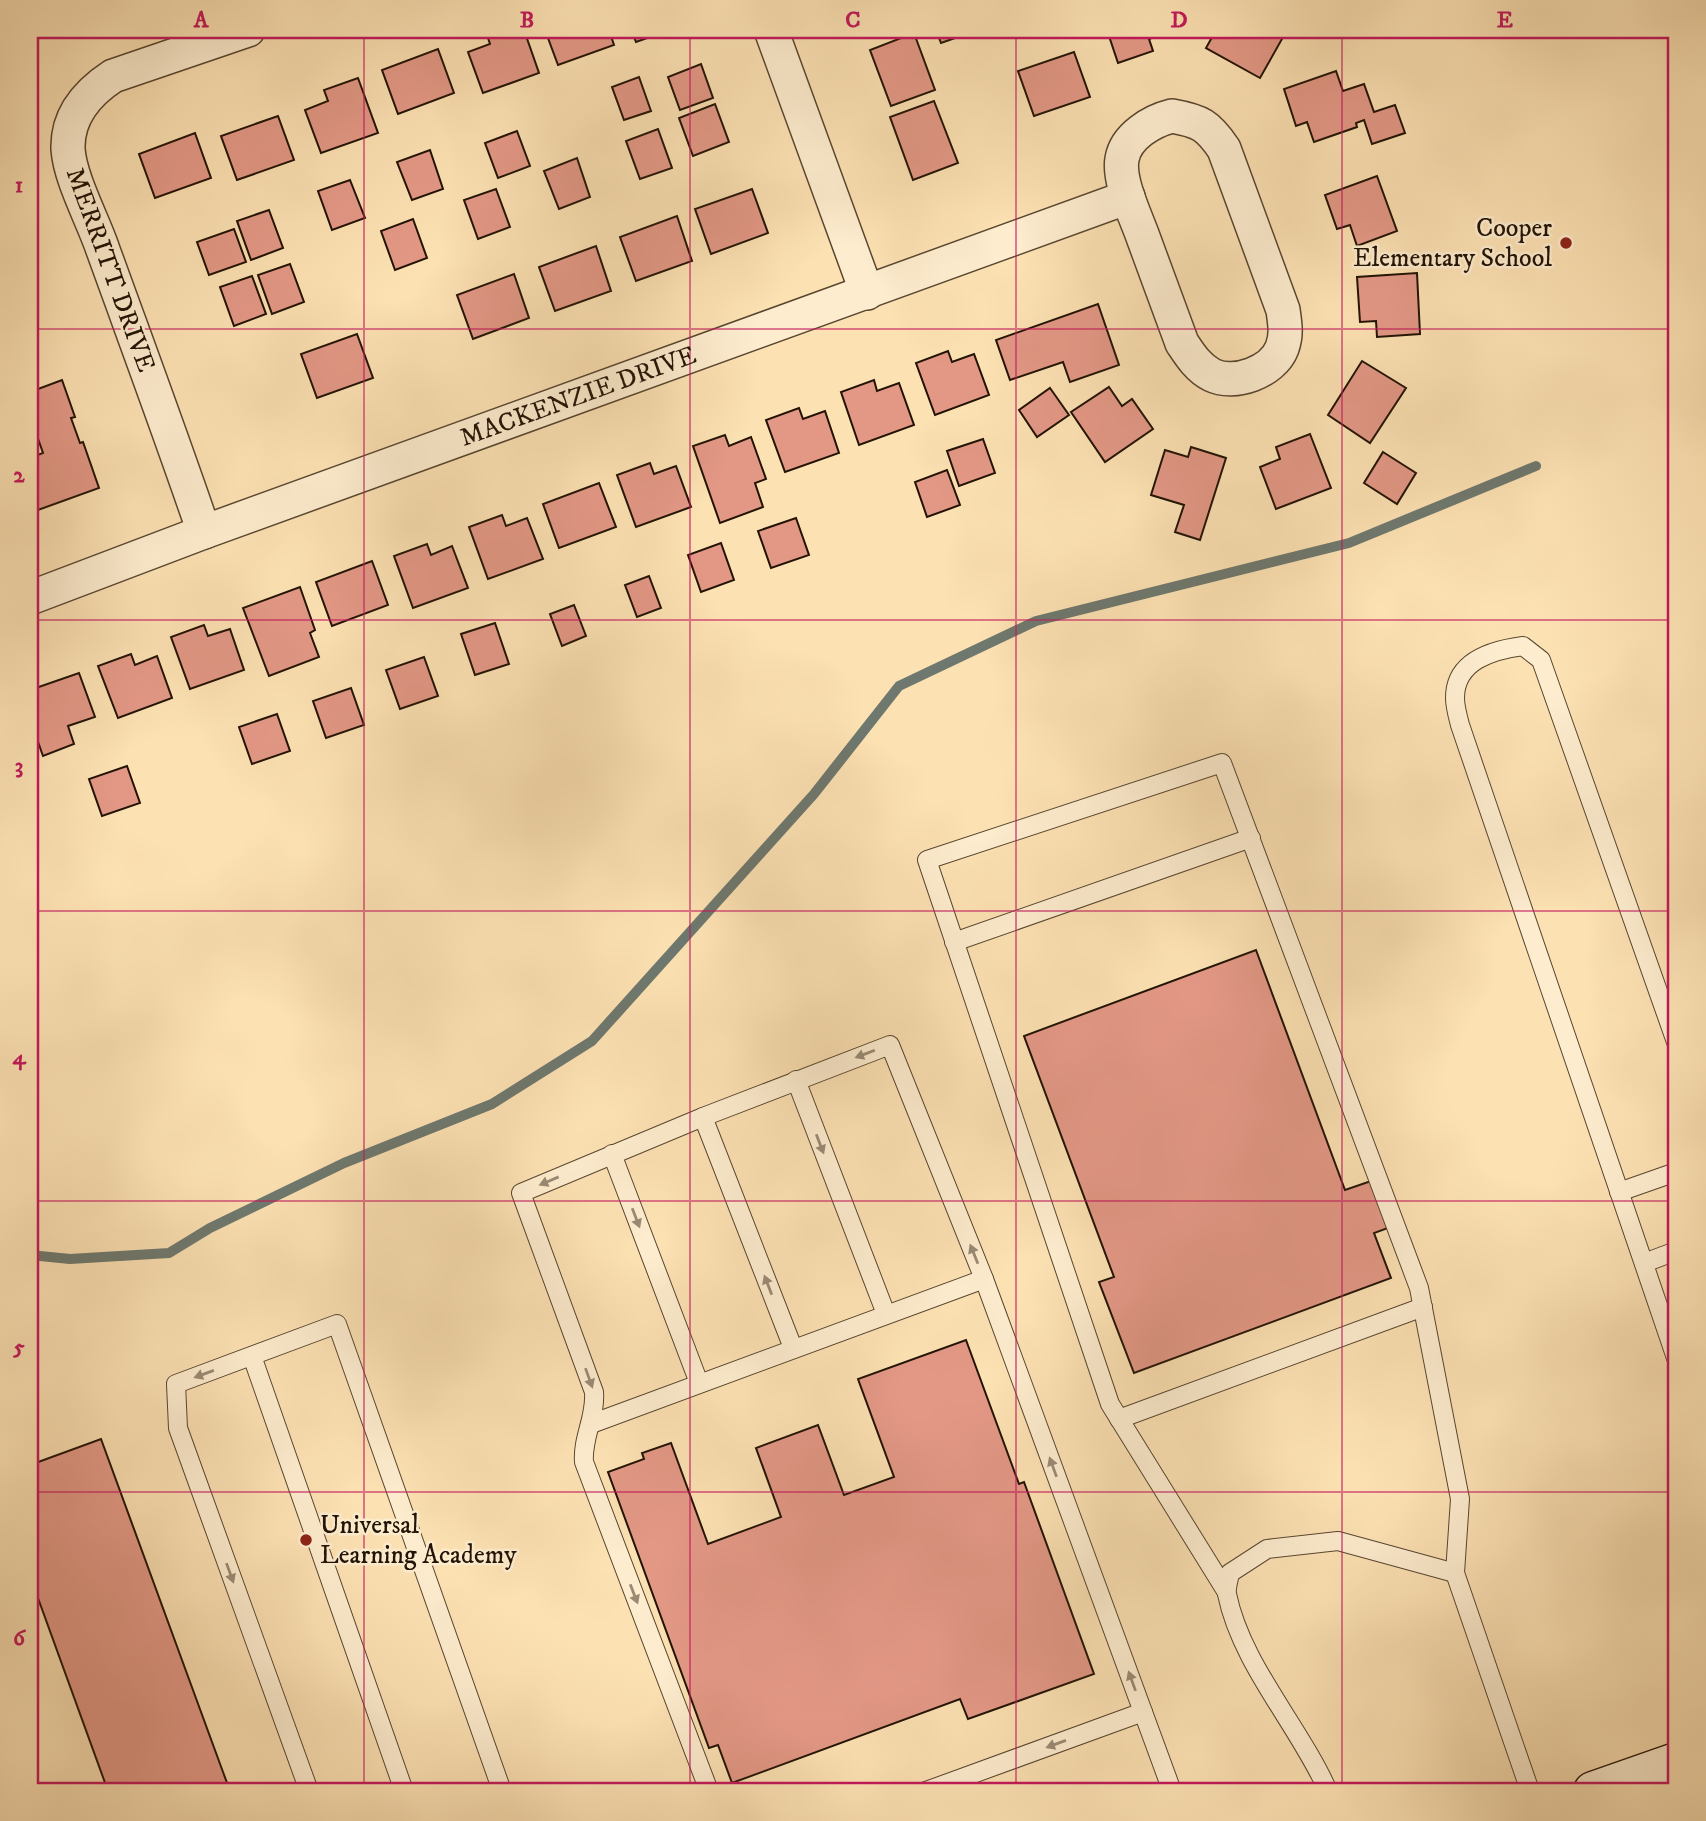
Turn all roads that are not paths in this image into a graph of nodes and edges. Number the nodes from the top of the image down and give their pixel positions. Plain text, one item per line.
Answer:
1 (248, 30) edge
2 (771, 30) edge
3 (1128, 197) junction
4 (867, 293) junction
5 (204, 532) junction
6 (30, 598) edge
7 (1251, 838) junction
8 (954, 942) junction
9 (1676, 1042) edge
10 (796, 1080) junction
11 (704, 1116) junction
12 (611, 1154) junction
13 (1676, 1172) edge
14 (1619, 1192) junction
15 (1676, 1251) edge
16 (1644, 1263) junction
17 (984, 1279) junction
18 (1423, 1307) junction
19 (886, 1314) junction
20 (793, 1348) junction
21 (252, 1356) junction
22 (1676, 1357) edge
23 (699, 1383) junction
24 (1119, 1419) junction
25 (591, 1424) junction
26 (1455, 1573) junction
27 (1226, 1591) junction
28 (1143, 1712) junction
29 (1676, 1762) edge
30 (1641, 1783) edge
31 (309, 1791) edge
32 (404, 1791) edge
33 (502, 1791) edge
34 (709, 1791) edge
35 (926, 1791) edge
36 (1172, 1791) edge
37 (1328, 1791) edge
38 (1530, 1791) edge
39 (1593, 1791) edge

1 - 5 street, MERRITT DRIVE
2 - 4 street
3 - 3 street
3 - 4 street, MACKENZIE DRIVE
4 - 5 street, MACKENZIE DRIVE
5 - 6 street, MACKENZIE DRIVE
7 - 8 lane
7 - 8 lane
7 - 18 lane
8 - 24 lane
9 - 14 lane
10 - 11 lane
17 -> 10 lane
10 -> 19 lane
11 - 12 lane
20 -> 11 lane
12 -> 23 lane
12 -> 25 lane
13 - 14 lane
14 - 16 lane
15 - 16 lane
16 - 22 lane
17 - 19 lane
28 -> 17 lane
18 - 24 lane
18 - 26 lane
19 - 20 lane
20 - 23 lane
21 -> 31 lane
21 - 32 lane
21 - 33 lane
23 - 25 lane
24 - 27 lane
25 -> 34 lane
26 - 27 lane
26 - 38 lane
27 - 37 lane
28 -> 35 lane
28 - 36 lane
29 - 30 main road
30 - 39 main road

